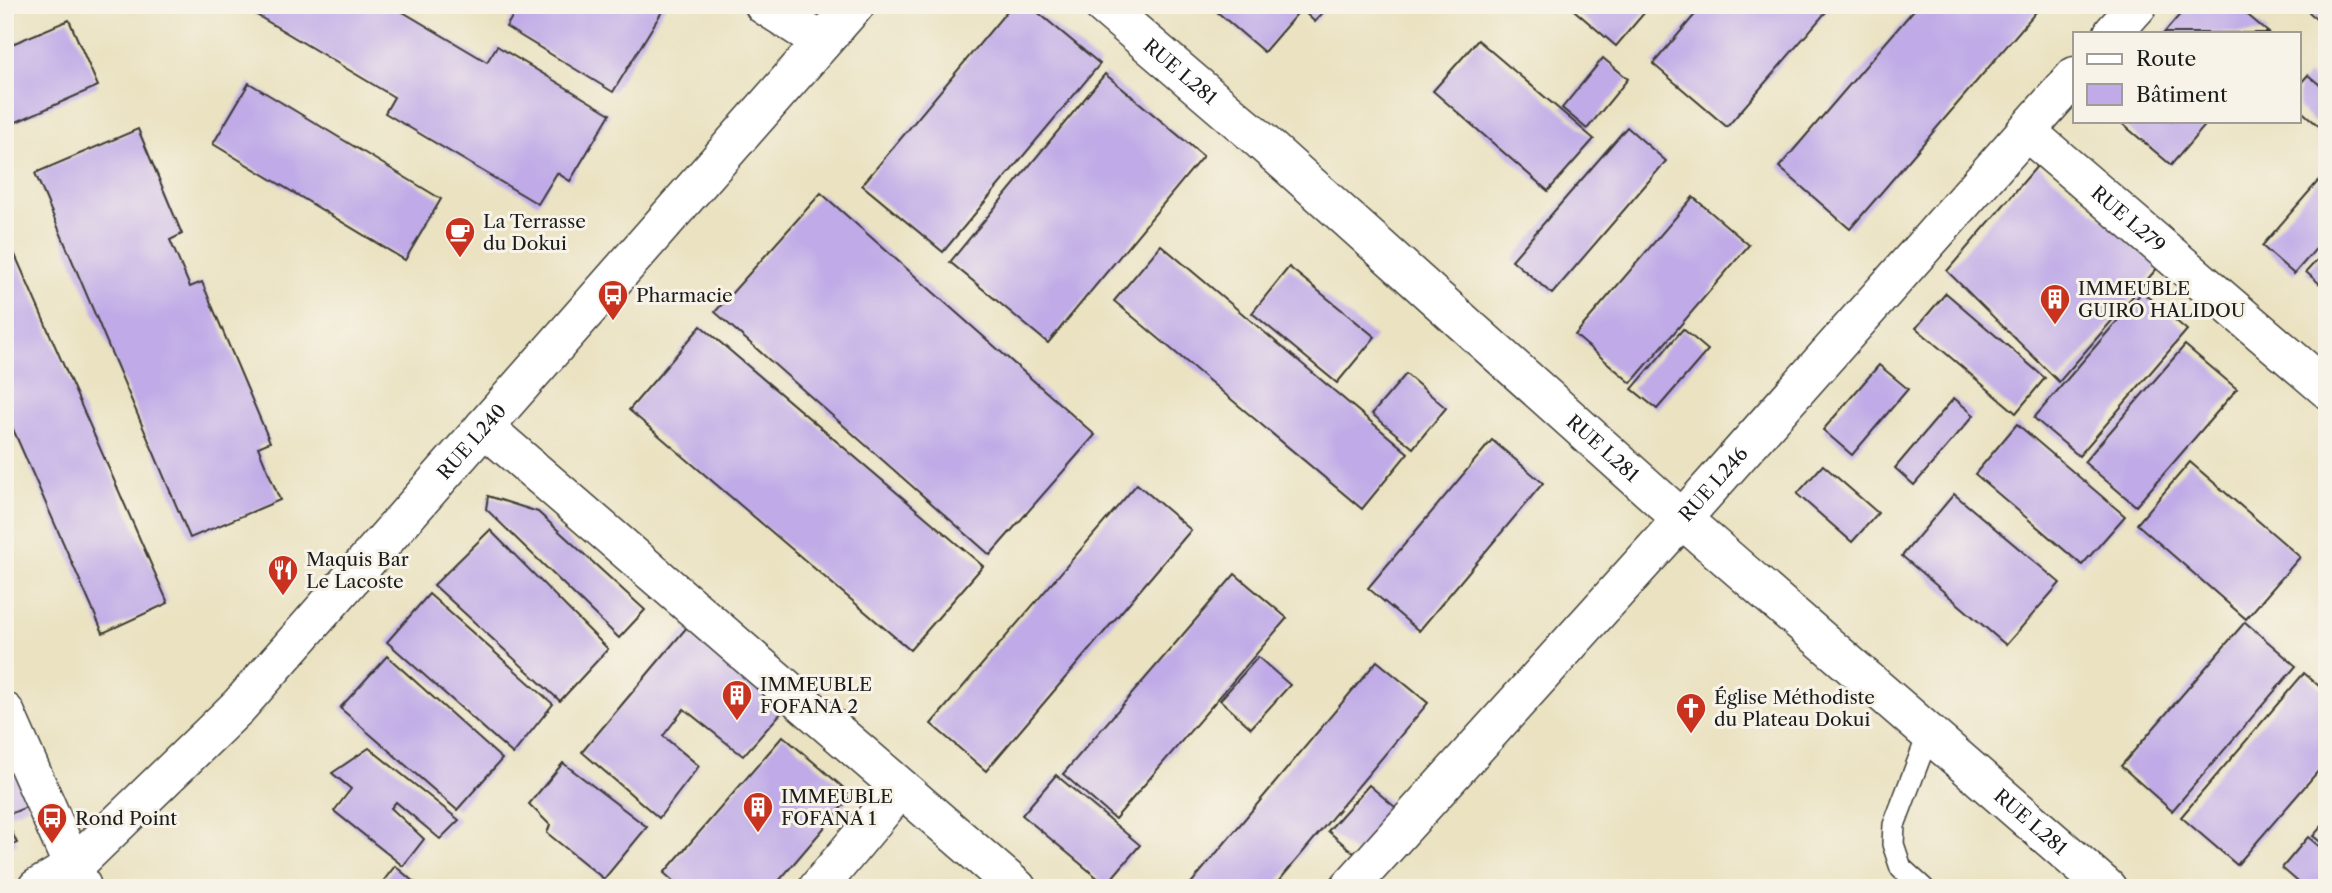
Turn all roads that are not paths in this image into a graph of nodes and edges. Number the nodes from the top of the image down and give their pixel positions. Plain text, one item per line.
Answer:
1 (764, 5) edge
2 (855, 5) edge
3 (1103, 5) edge
4 (2138, 5) edge
5 (2114, 32) edge
6 (822, 42) junction
7 (2073, 78) edge
8 (2026, 131) junction
9 (2327, 389) edge
10 (484, 427) junction
11 (1682, 519) junction
12 (5, 712) edge
13 (1929, 733) junction
14 (901, 788) junction
15 (78, 877) edge
16 (37, 888) edge
17 (818, 888) edge
18 (1017, 888) edge
19 (1349, 888) edge
20 (1923, 888) edge
21 (2107, 888) edge

1 - 6 street
2 - 6 street, RUE L240
3 - 11 street, RUE L281
4 - 5 street
6 - 10 street, RUE L240
7 - 8 street, RUE L246
8 - 9 street, RUE L279
8 - 11 street, RUE L246
10 - 14 street
10 - 15 street, RUE L240
11 - 13 street, RUE L281
11 - 19 street, RUE L246
12 - 15 street
13 - 20 lane
13 - 21 street, RUE L281
14 - 17 street
14 - 18 street
15 - 16 street, RUE L240

